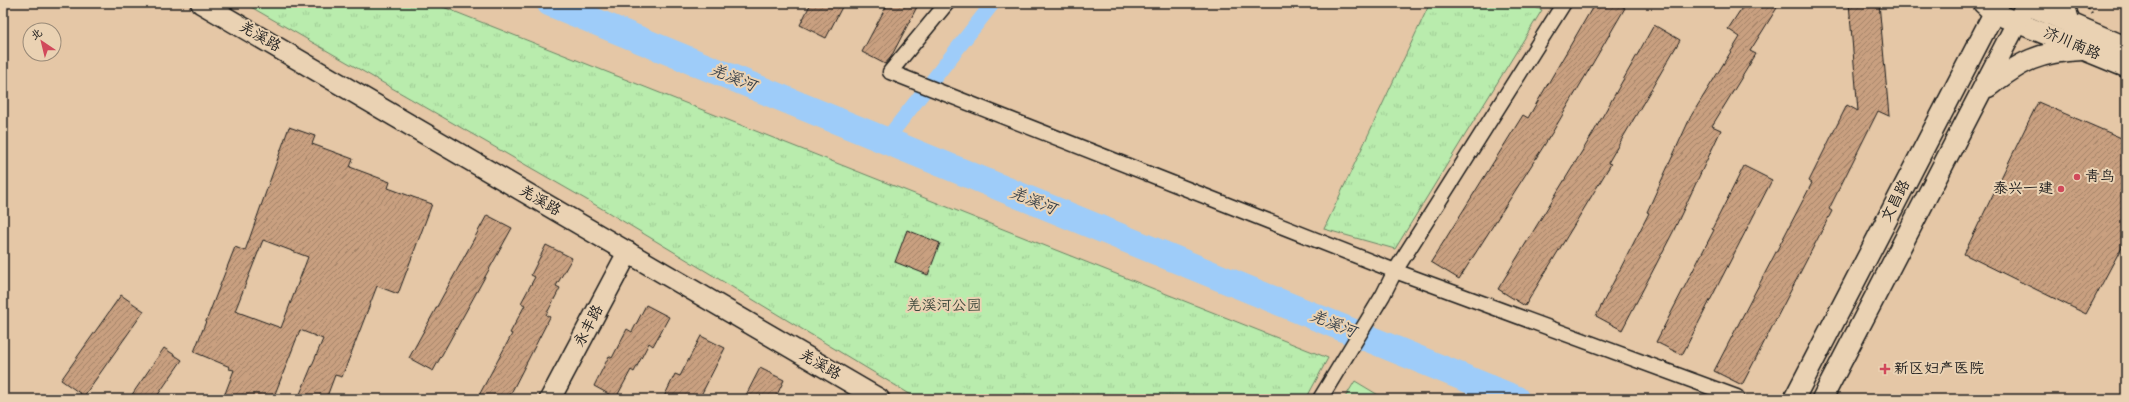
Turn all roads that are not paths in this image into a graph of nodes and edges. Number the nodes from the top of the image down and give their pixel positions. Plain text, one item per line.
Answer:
1 (201, 3) edge
2 (947, 3) edge
3 (1564, 3) edge
4 (2064, 3) edge
5 (1992, 6) edge
6 (2024, 8) edge
7 (2070, 24) junction
8 (2126, 47) edge
9 (2085, 50) junction
10 (2126, 67) edge
11 (1983, 91) junction
12 (628, 252) junction
13 (1395, 271) junction
14 (1737, 397) dead end
15 (550, 399) edge
16 (879, 399) edge
17 (1320, 399) edge
18 (1794, 399) edge
19 (1822, 399) edge

1 - 12 main road, 羌溪路
2 - 13 street
3 - 13 street
4 - 7 main road
5 - 6 main road
5 - 18 main road, 文昌路
6 - 7 main road, 济川南路
6 - 9 main road, 济川南路
6 - 11 main road, 文昌路
7 - 8 main road, 济川南路
9 - 10 main road, 济川南路
9 - 11 main road
11 - 19 main road, 文昌路
12 - 15 main road, 永丰路
12 - 16 main road, 羌溪路
13 - 14 street
13 - 17 street

